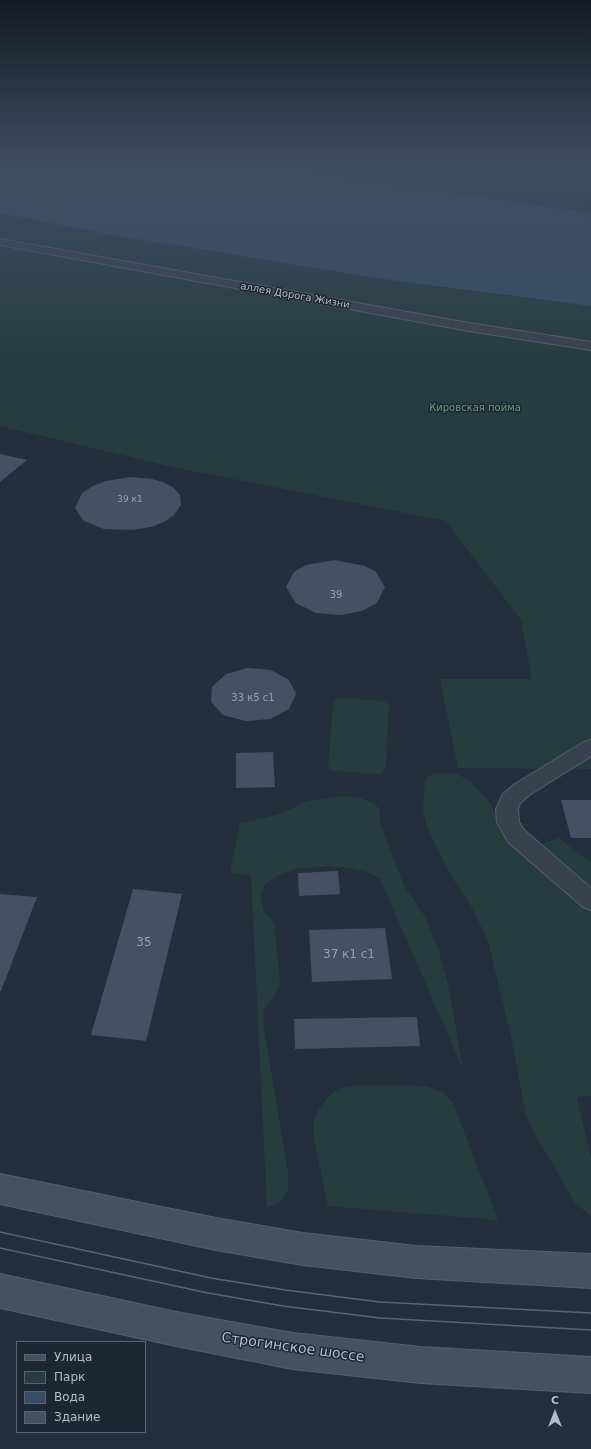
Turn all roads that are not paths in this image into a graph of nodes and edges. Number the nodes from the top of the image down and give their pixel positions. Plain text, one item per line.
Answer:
1 (0, 242) edge
2 (591, 346) edge
3 (591, 747) edge
4 (591, 901) edge
5 (0, 1189) edge
6 (591, 1271) edge
7 (0, 1291) edge
8 (591, 1375) edge

1 - 2 street, аллея Дорога Жизни
3 - 4 street
5 - 6 main road
7 - 8 main road, Строгинское шоссе

